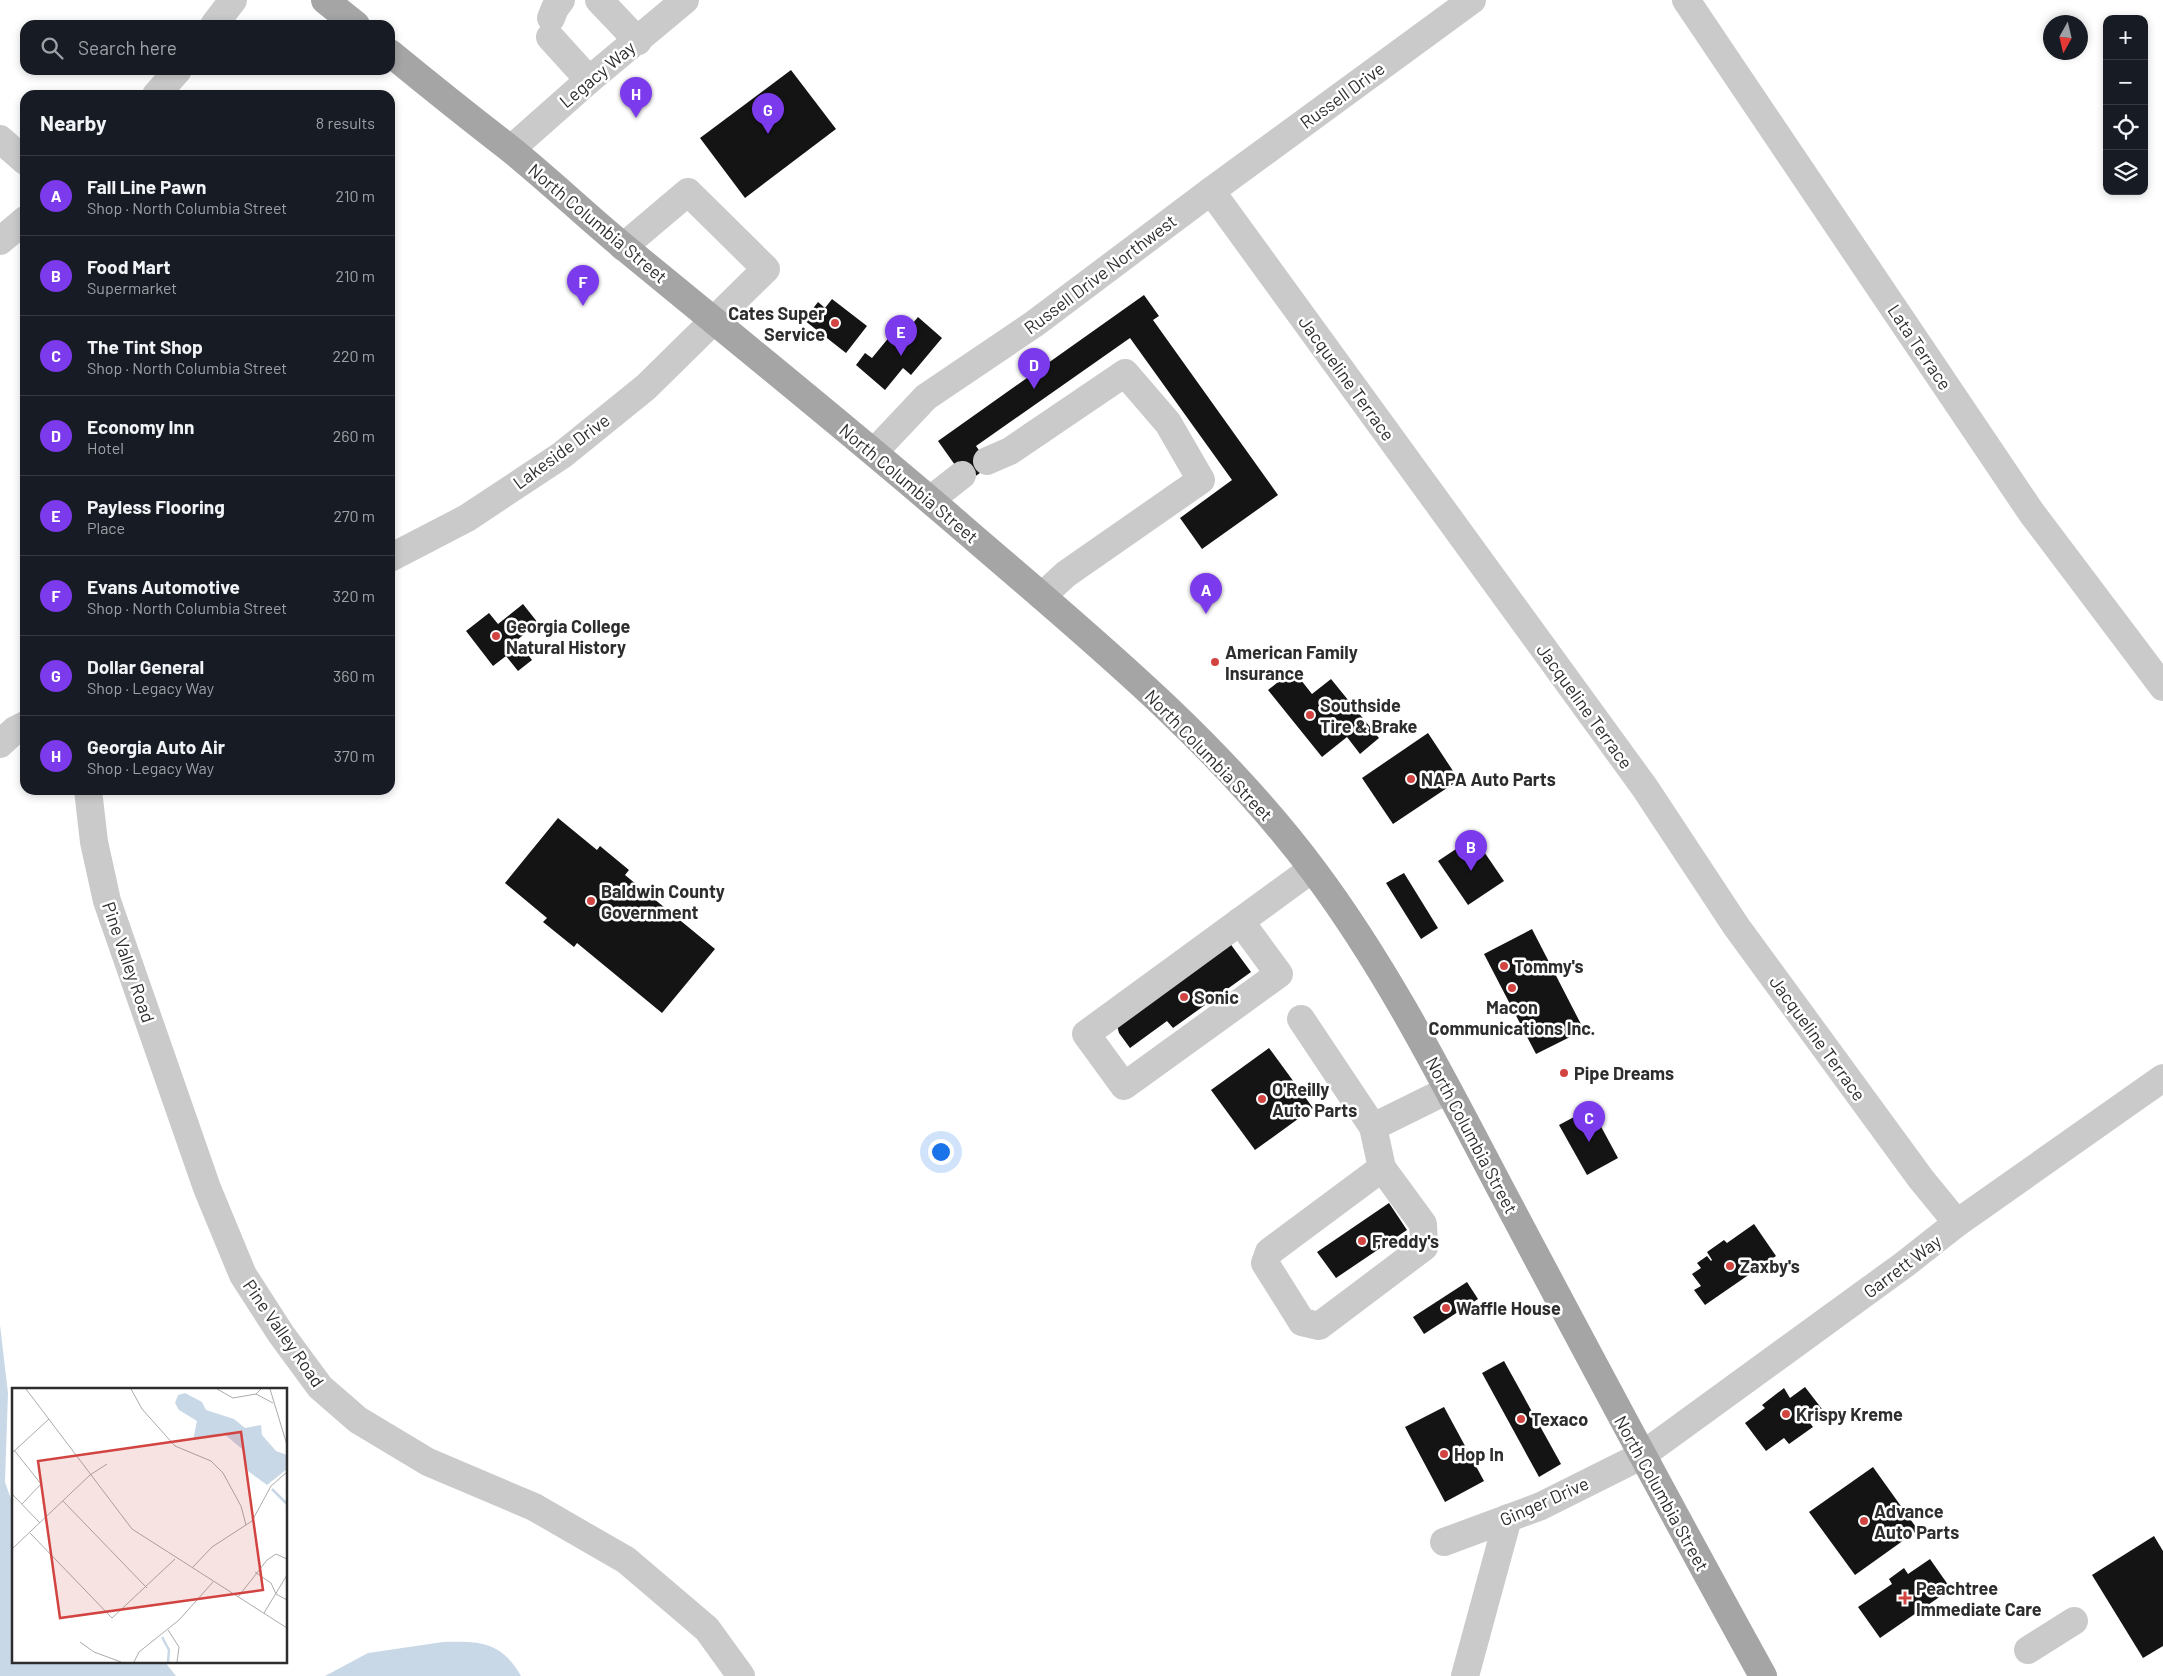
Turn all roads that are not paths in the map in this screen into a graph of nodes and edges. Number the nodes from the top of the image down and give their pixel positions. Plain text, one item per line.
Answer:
1 (233, 0) edge
2 (326, 0) edge
3 (599, 0) edge
4 (685, 0) edge
5 (1472, 0) edge
6 (1686, 0) edge
7 (554, 18) edge
8 (218, 20) edge
9 (350, 20) edge
10 (638, 41) junction
11 (395, 57) edge
12 (174, 75) edge
13 (589, 80) junction
14 (160, 90) edge
15 (0, 139) edge
16 (510, 149) junction
17 (20, 157) edge
18 (1211, 190) junction
19 (20, 224) edge
20 (0, 241) edge
21 (623, 247) junction
22 (714, 320) junction
23 (874, 452) junction
24 (987, 461) dead end
25 (962, 475) dead end
26 (930, 500) junction
27 (395, 555) edge
28 (1042, 596) junction
29 (2163, 687) edge
30 (20, 728) edge
31 (0, 744) edge
32 (89, 795) edge
33 (1312, 869) junction
34 (1240, 921) junction
35 (1301, 1018) dead end
36 (2163, 1078) edge
37 (1448, 1090) junction
38 (1373, 1127) junction
39 (1382, 1168) junction
40 (1957, 1223) junction
41 (1641, 1456) junction
42 (1508, 1518) junction
43 (1444, 1542) dead end
44 (2074, 1621) dead end
45 (2028, 1650) dead end
46 (741, 1676) edge
47 (1465, 1676) edge
48 (1763, 1676) edge

1 - 8 street
2 - 9 main road
3 - 10 street
4 - 10 street, Legacy Way
5 - 18 street, Russell Drive
6 - 29 street, Lata Terrace
7 - 13 street
10 - 13 street, Legacy Way
11 - 16 main road, North Columbia Street
12 - 14 street
13 - 16 street, Legacy Way
15 - 17 street
16 - 21 main road, North Columbia Street
18 - 23 street, Russell Drive Northwest
18 - 40 street, Jacqueline Terrace
19 - 20 street
21 - 22 main road, North Columbia Street
21 - 22 street, Lakeside Drive
22 - 23 main road, North Columbia Street
22 - 27 street, Lakeside Drive
23 - 26 main road, North Columbia Street
24 - 28 street
25 - 26 street
26 - 28 main road, North Columbia Street
28 - 33 main road, North Columbia Street
30 - 31 street
32 - 46 street, Pine Valley Road
33 - 34 street
33 - 37 main road, North Columbia Street
34 - 34 street
35 - 38 street
36 - 40 street, Garrett Way
37 - 38 street
37 - 41 main road, North Columbia Street
38 - 39 street
39 - 39 street
40 - 41 street, Garrett Way
41 - 42 street, Ginger Drive
41 - 48 main road, North Columbia Street
42 - 43 street, Ginger Drive
42 - 47 street
44 - 45 street

